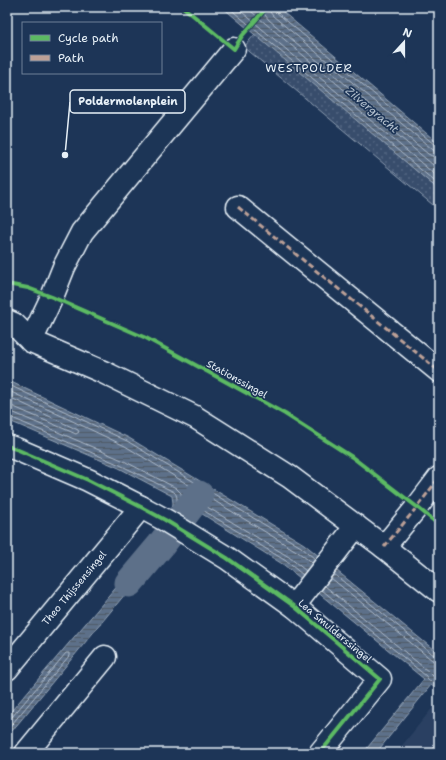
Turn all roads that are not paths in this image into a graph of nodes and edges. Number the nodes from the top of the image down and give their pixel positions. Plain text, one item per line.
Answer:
1 (234, 49) dead end
2 (238, 207) dead end
3 (7, 321) edge
4 (7, 340) edge
5 (31, 341) junction
6 (439, 371) edge
7 (7, 446) edge
8 (439, 478) edge
9 (141, 507) junction
10 (356, 526) junction
11 (384, 547) junction
12 (439, 591) edge
13 (294, 606) junction
14 (105, 656) dead end
15 (7, 669) edge
16 (26, 753) edge
17 (320, 753) edge

1 - 5 street
2 - 6 street
3 - 5 street
4 - 5 street
5 - 10 street
7 - 9 street, Lea Smulderssingel
8 - 11 street
9 - 13 street, Lea Smulderssingel
9 - 15 street, Theo Thijssensingel
10 - 11 street
10 - 13 street
11 - 12 street
13 - 17 street, Lea Smulderssingel
14 - 16 street

